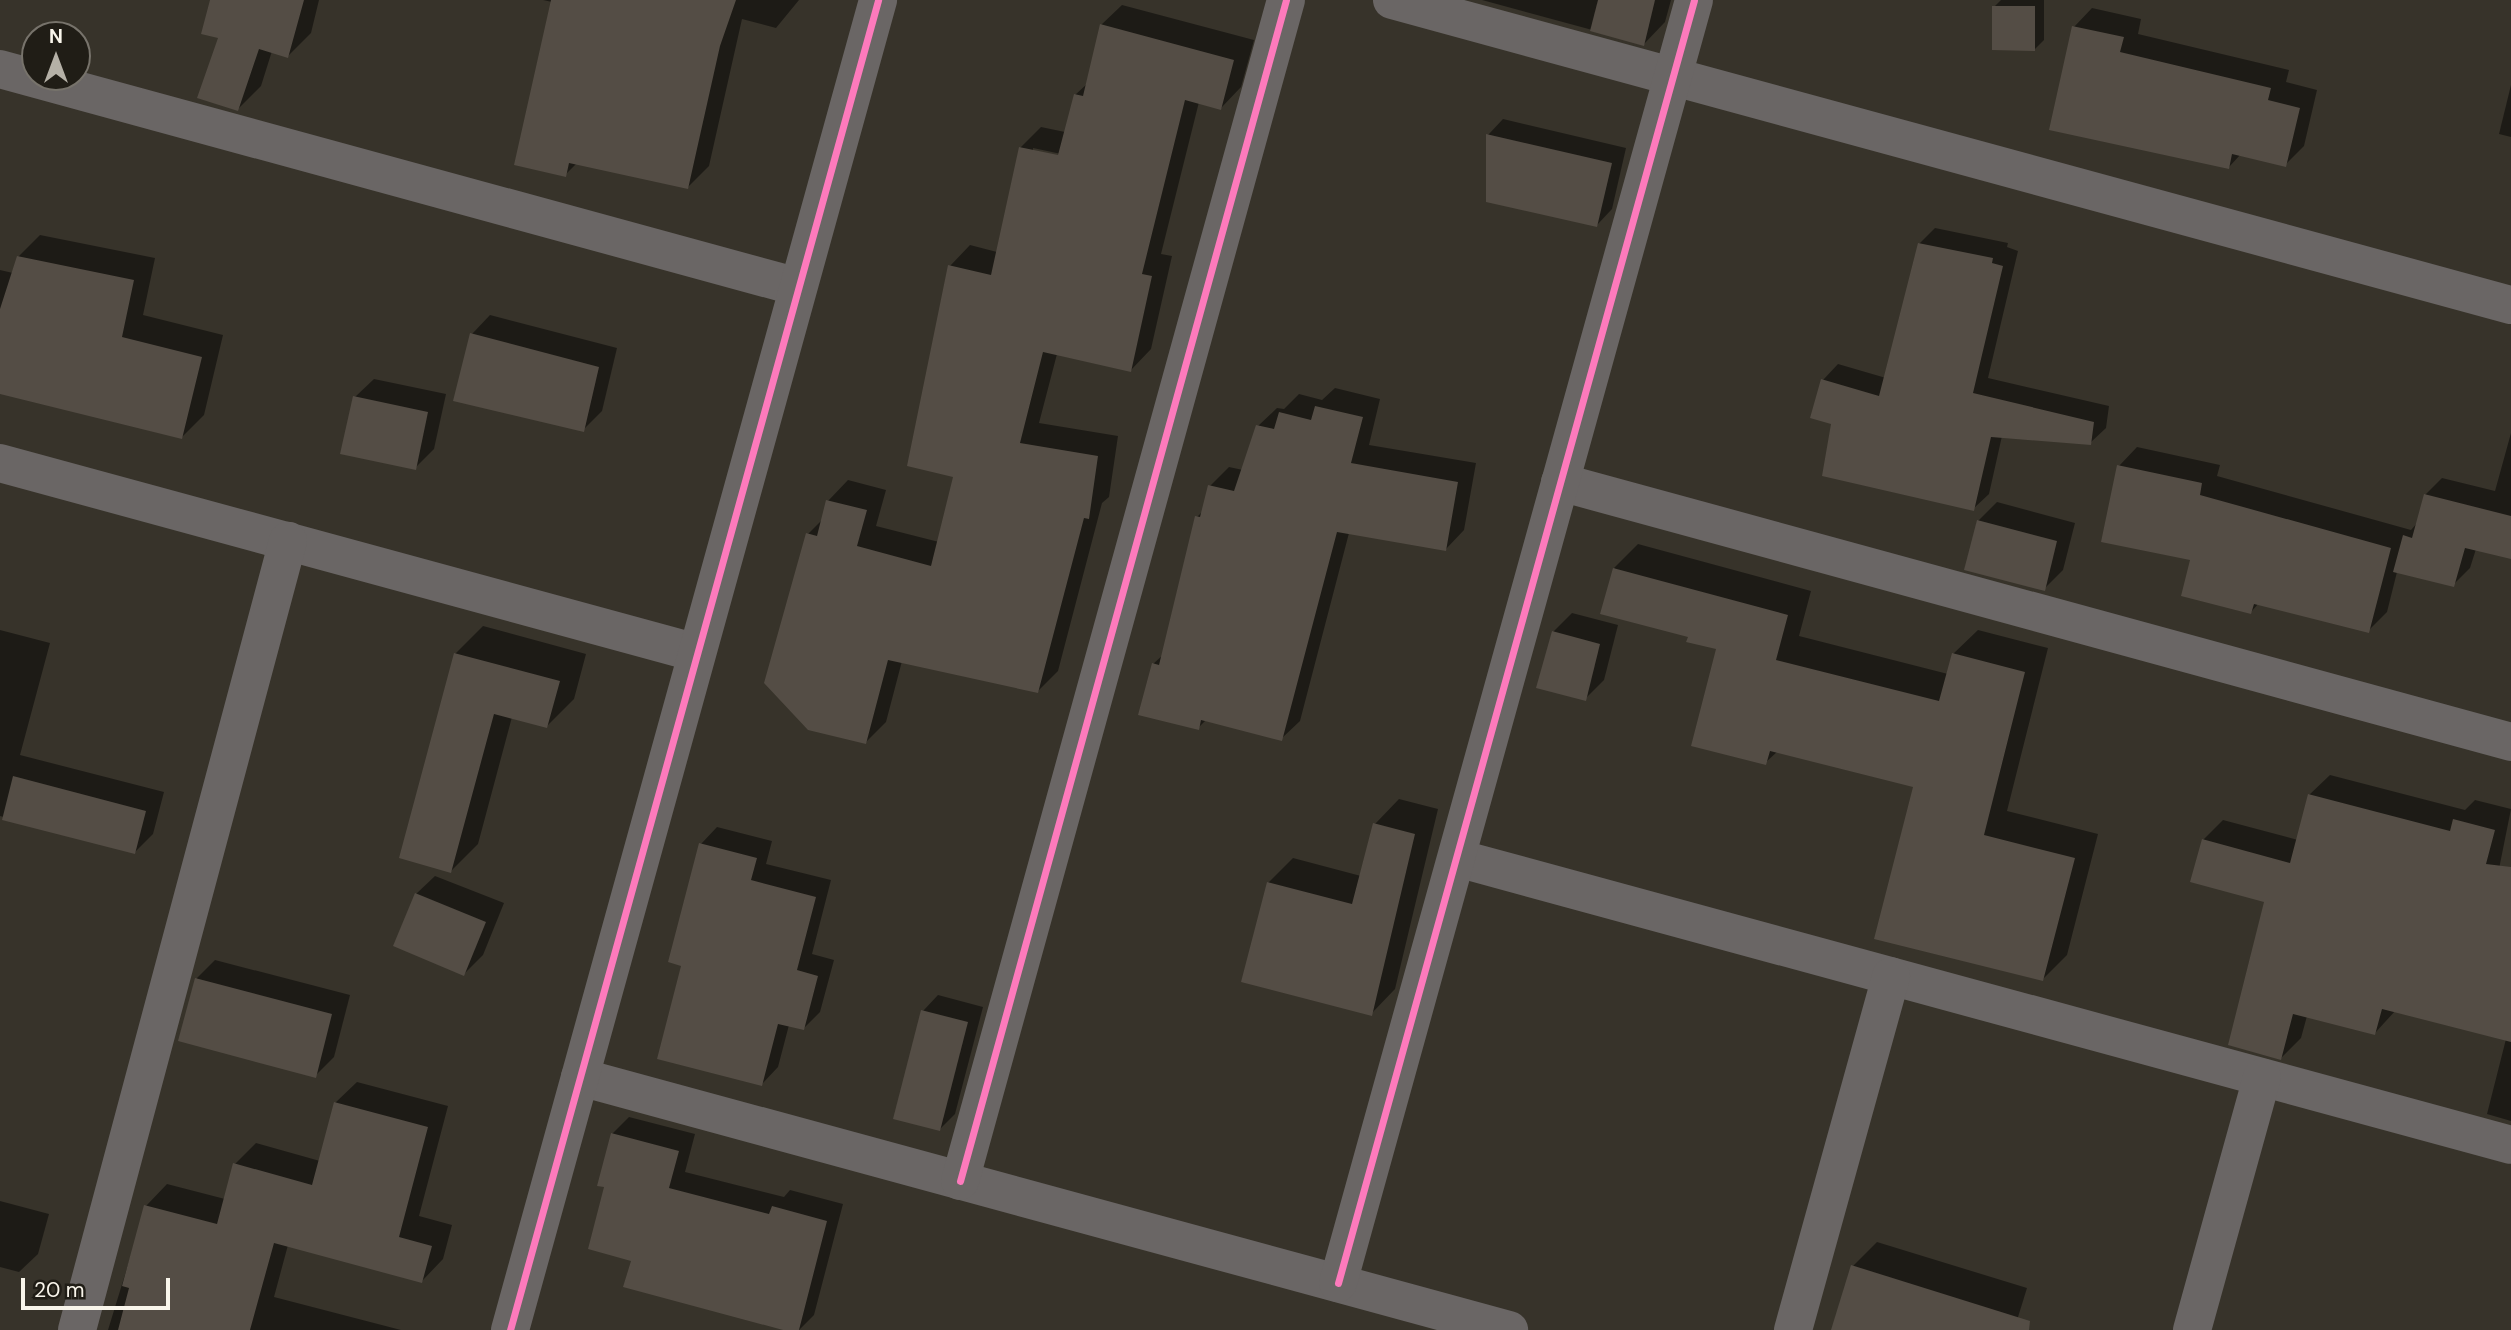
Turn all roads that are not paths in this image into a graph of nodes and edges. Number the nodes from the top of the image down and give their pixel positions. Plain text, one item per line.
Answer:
1 (878, 0) edge
2 (1286, 0) edge
3 (1392, 0) edge
4 (1694, 0) edge
5 (0, 69) edge
6 (1673, 76) junction
7 (798, 287) junction
8 (2511, 305) edge
9 (0, 463) edge
10 (1560, 482) junction
11 (288, 541) junction
12 (696, 653) junction
13 (2511, 742) edge
14 (1457, 858) junction
15 (1891, 976) junction
16 (580, 1077) junction
17 (2262, 1077) junction
18 (2511, 1145) edge
19 (960, 1181) junction
20 (1338, 1283) junction
21 (77, 1330) edge
22 (510, 1330) edge
23 (1509, 1330) edge
24 (1793, 1330) edge
25 (2192, 1330) edge

1 - 7 street
2 - 19 street
3 - 6 street
4 - 6 street
5 - 7 street
6 - 8 street
6 - 10 street
7 - 12 street
9 - 11 street
10 - 13 street
10 - 14 street
11 - 12 street
11 - 21 street
12 - 16 street
14 - 15 street
14 - 20 street
15 - 17 street
15 - 24 street
16 - 19 street
16 - 22 street
17 - 18 street
17 - 25 street
19 - 20 street
20 - 23 street

